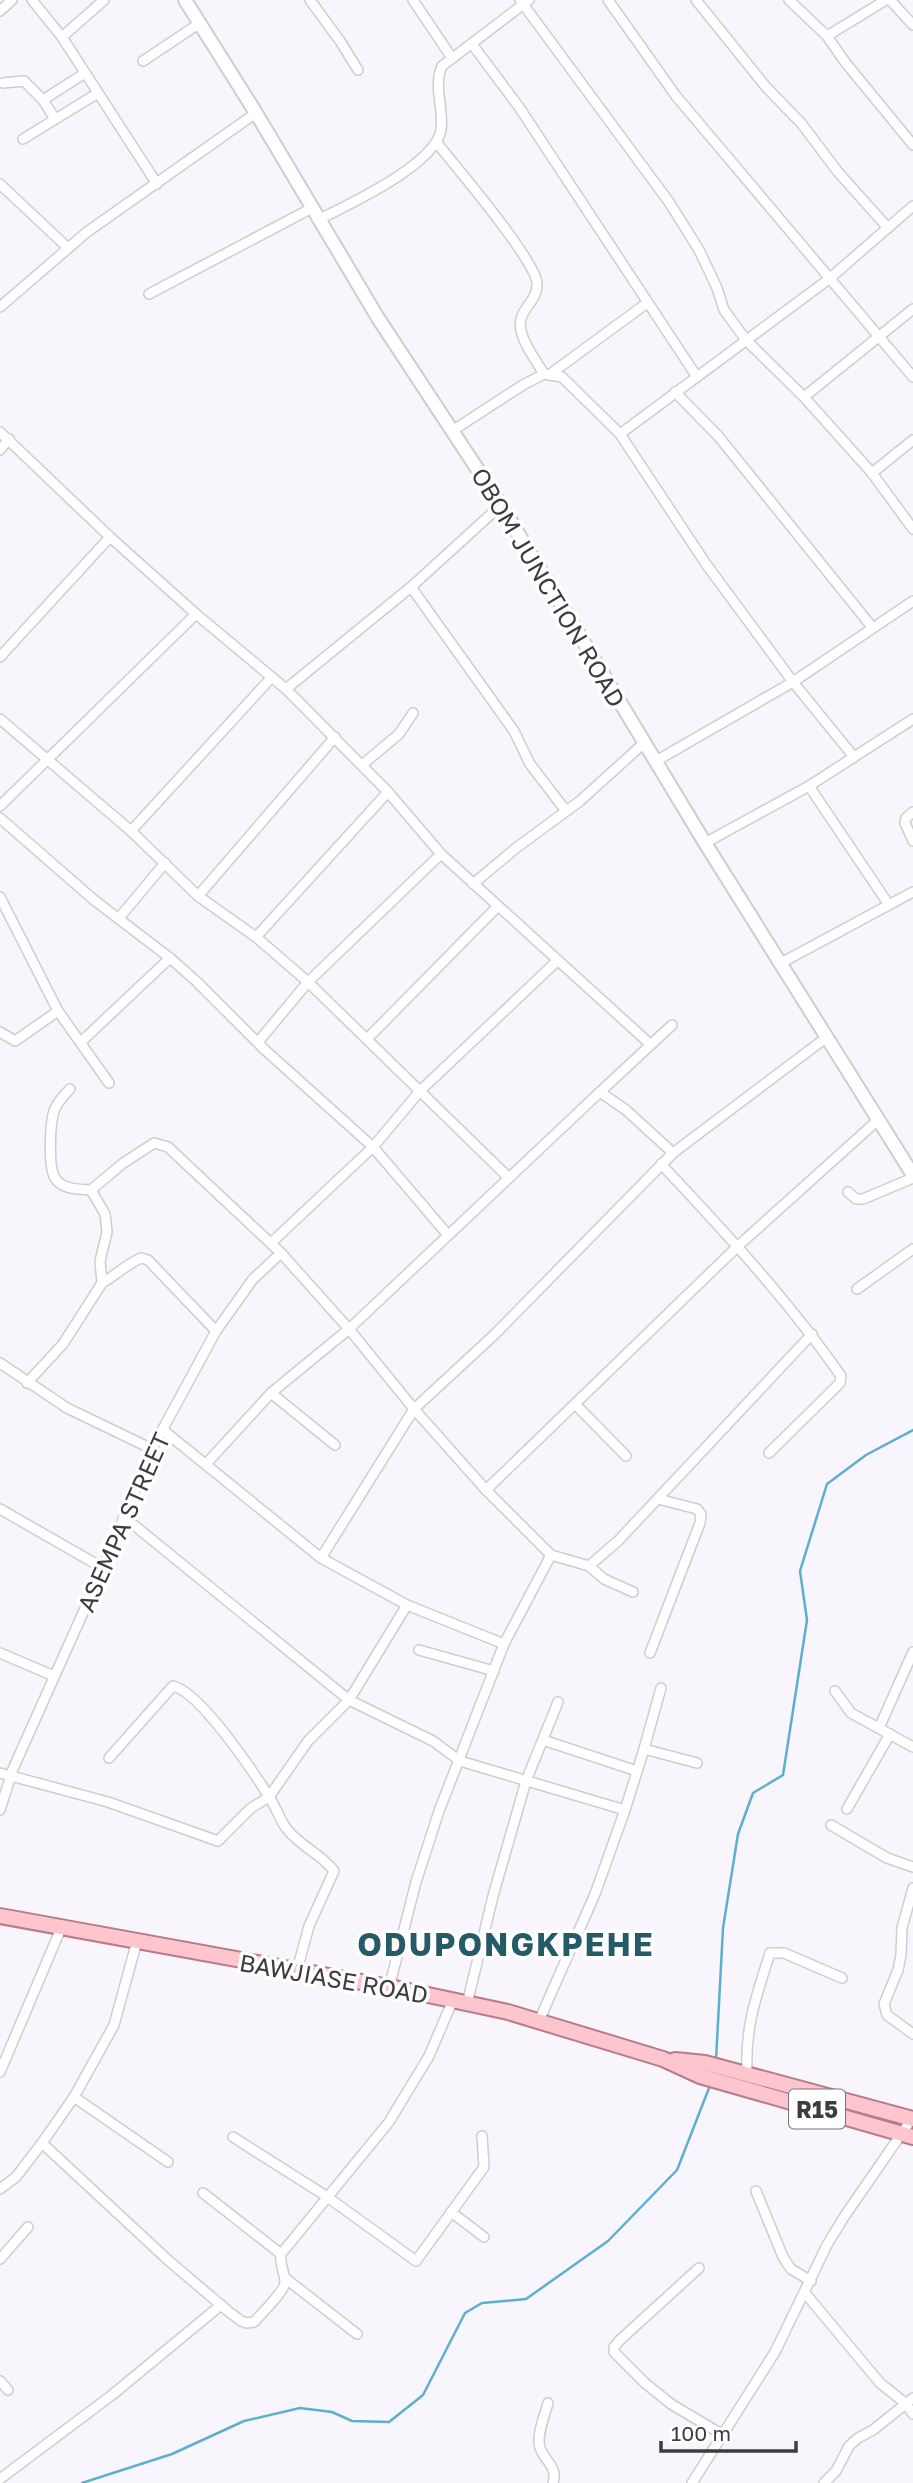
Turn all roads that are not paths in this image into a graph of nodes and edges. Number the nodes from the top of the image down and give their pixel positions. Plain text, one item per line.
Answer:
1 (12, 0) edge
2 (32, 0) edge
3 (104, 0) edge
4 (186, 0) edge
5 (310, 0) edge
6 (412, 0) edge
7 (608, 0) edge
8 (696, 0) edge
9 (789, 0) edge
10 (888, 0) edge
11 (524, 1) edge
12 (0, 12) edge
13 (200, 23) junction
14 (913, 25) edge
15 (827, 36) junction
16 (62, 37) junction
17 (472, 44) junction
18 (452, 58) junction
19 (143, 61) dead end
20 (358, 70) dead end
21 (85, 73) junction
22 (3, 83) dead end
23 (98, 93) junction
24 (43, 100) junction
25 (256, 113) junction
26 (55, 119) junction
27 (23, 139) dead end
28 (437, 143) junction
29 (913, 145) edge
30 (0, 184) edge
31 (157, 184) junction
32 (913, 206) edge
33 (315, 214) junction
34 (888, 228) junction
35 (68, 248) junction
36 (829, 279) junction
37 (149, 294) dead end
38 (647, 303) junction
39 (0, 307) edge
40 (913, 309) edge
41 (879, 335) junction
42 (746, 340) junction
43 (547, 375) junction
44 (697, 377) junction
45 (913, 377) edge
46 (675, 392) junction
47 (804, 397) junction
48 (452, 431) junction
49 (0, 432) edge
50 (620, 434) junction
51 (9, 439) junction
52 (913, 440) edge
53 (0, 450) edge
54 (872, 473) junction
55 (501, 505) junction
56 (913, 529) edge
57 (110, 537) junction
58 (411, 587) junction
59 (913, 601) edge
60 (196, 614) junction
61 (872, 627) junction
62 (0, 657) edge
63 (272, 677) junction
64 (793, 682) junction
65 (286, 689) junction
66 (413, 713) dead end
67 (0, 719) edge
68 (913, 719) edge
69 (335, 737) junction
70 (644, 743) junction
71 (854, 757) junction
72 (48, 760) junction
73 (656, 761) junction
74 (362, 765) junction
75 (809, 786) junction
76 (388, 792) junction
77 (0, 806) edge
78 (566, 811) junction
79 (913, 812) edge
80 (0, 818) edge
81 (131, 831) junction
82 (913, 841) edge
83 (705, 843) junction
84 (441, 855) junction
85 (165, 863) junction
86 (473, 884) junction
87 (913, 892) edge
88 (198, 896) junction
89 (0, 897) edge
90 (889, 905) junction
91 (498, 906) junction
92 (119, 918) junction
93 (256, 937) junction
94 (170, 958) junction
95 (557, 961) junction
96 (781, 963) junction
97 (308, 982) junction
98 (58, 1011) junction
99 (672, 1025) dead end
100 (0, 1032) edge
101 (827, 1037) junction
102 (367, 1040) junction
103 (82, 1041) junction
104 (258, 1042) junction
105 (650, 1044) junction
106 (109, 1083) dead end
107 (71, 1088) dead end
108 (420, 1091) junction
109 (600, 1092) junction
110 (878, 1120) junction
111 (373, 1147) junction
112 (673, 1153) junction
113 (661, 1164) junction
114 (913, 1177) edge
115 (509, 1178) junction
116 (91, 1190) junction
117 (848, 1192) dead end
118 (448, 1235) junction
119 (271, 1243) junction
120 (738, 1245) junction
121 (913, 1249) edge
122 (281, 1253) junction
123 (102, 1283) junction
124 (857, 1289) dead end
125 (349, 1329) junction
126 (216, 1331) junction
127 (812, 1334) junction
128 (0, 1363) edge
129 (27, 1383) junction
130 (271, 1393) junction
131 (575, 1404) junction
132 (414, 1409) junction
133 (163, 1430) junction
134 (335, 1445) dead end
135 (152, 1449) junction
136 (769, 1453) dead end
137 (626, 1457) dead end
138 (206, 1464) junction
139 (486, 1490) junction
140 (658, 1499) junction
141 (0, 1509) edge
142 (124, 1517) junction
143 (551, 1555) junction
144 (321, 1558) junction
145 (589, 1566) junction
146 (103, 1567) junction
147 (633, 1592) dead end
148 (407, 1605) junction
149 (504, 1644) junction
150 (419, 1650) dead end
151 (913, 1652) edge
152 (0, 1653) edge
153 (650, 1653) dead end
154 (494, 1671) junction
155 (54, 1676) junction
156 (662, 1688) dead end
157 (835, 1691) dead end
158 (349, 1700) junction
159 (558, 1702) dead end
160 (879, 1728) junction
161 (890, 1734) junction
162 (542, 1740) junction
163 (913, 1747) edge
164 (644, 1749) junction
165 (109, 1758) dead end
166 (460, 1761) junction
167 (697, 1763) dead end
168 (637, 1771) junction
169 (0, 1773) edge
170 (10, 1777) junction
171 (526, 1781) junction
172 (269, 1797) junction
173 (847, 1809) dead end
174 (0, 1810) edge
175 (625, 1810) junction
176 (831, 1825) dead end
177 (913, 1867) edge
178 (913, 1888) edge
179 (0, 1916) edge
180 (62, 1926) junction
181 (137, 1941) junction
182 (297, 1970) junction
183 (842, 1978) dead end
184 (389, 1987) junction
185 (460, 2002) junction
186 (538, 2023) junction
187 (913, 2034) edge
188 (703, 2069) junction
189 (0, 2072) edge
190 (747, 2074) junction
191 (74, 2097) junction
192 (913, 2118) edge
193 (907, 2135) edge
194 (482, 2136) dead end
195 (233, 2137) dead end
196 (42, 2143) junction
197 (168, 2162) dead end
198 (0, 2189) edge
199 (757, 2191) dead end
200 (203, 2193) dead end
201 (326, 2196) junction
202 (451, 2212) junction
203 (28, 2227) dead end
204 (484, 2237) dead end
205 (281, 2254) junction
206 (0, 2259) edge
207 (699, 2268) dead end
208 (285, 2278) junction
209 (811, 2281) junction
210 (805, 2293) junction
211 (221, 2305) junction
212 (357, 2334) dead end
213 (0, 2381) edge
214 (8, 2390) dead end
215 (909, 2401) edge
216 (548, 2403) dead end
217 (913, 2414) edge
218 (723, 2435) junction
219 (0, 2479) edge
220 (553, 2483) edge
221 (692, 2483) edge
222 (824, 2483) edge

1 - 12 street
2 - 16 street
3 - 16 street
4 - 13 main road, OBOM JUNCTION ROAD
5 - 20 street
6 - 18 street
7 - 36 street
8 - 34 street
9 - 15 street
10 - 14 street
10 - 15 street
11 - 17 street
11 - 42 street
13 - 19 street
13 - 25 main road, OBOM JUNCTION ROAD
15 - 29 street
16 - 21 street
17 - 18 street
17 - 38 street
18 - 28 street
21 - 23 street
21 - 24 street
22 - 24 street
23 - 26 street
23 - 31 street
24 - 26 street
25 - 31 street
25 - 33 main road, OBOM JUNCTION ROAD
26 - 27 street
28 - 33 street
28 - 43 street
30 - 35 street
31 - 35 street
32 - 34 street
33 - 37 street
33 - 48 main road, OBOM JUNCTION ROAD
34 - 36 street
35 - 39 street
36 - 41 street
36 - 42 street
38 - 43 street
38 - 44 street
40 - 41 street
41 - 45 street
41 - 47 street
42 - 44 street
42 - 47 street
43 - 48 street
43 - 50 street
44 - 46 street
46 - 50 street
46 - 61 street
47 - 54 street
48 - 55 main road, OBOM JUNCTION ROAD
49 - 51 street
50 - 64 street
51 - 53 street
51 - 57 street
52 - 54 street
54 - 56 street
55 - 58 street
55 - 70 main road, OBOM JUNCTION ROAD
57 - 60 street
57 - 62 street
58 - 65 street
58 - 78 street
59 - 61 street
60 - 63 street
60 - 72 street
61 - 64 street
63 - 65 street
63 - 81 street
64 - 71 street
64 - 73 street
65 - 69 street
66 - 74 street
67 - 72 street
68 - 71 street
69 - 74 street
69 - 88 street
70 - 73 main road, OBOM JUNCTION ROAD
70 - 78 street
71 - 75 street
72 - 77 street
72 - 81 street
73 - 83 main road, OBOM JUNCTION ROAD
74 - 76 street
75 - 83 street
75 - 90 street
76 - 84 street
76 - 93 street
78 - 86 street
79 - 82 street
80 - 92 street
81 - 85 street
83 - 96 main road, OBOM JUNCTION ROAD
84 - 86 street
84 - 97 street
85 - 88 street
85 - 92 street
86 - 91 street
87 - 90 street
88 - 93 street
89 - 98 street
90 - 96 street
91 - 95 street
91 - 102 street
92 - 94 street
93 - 97 street
94 - 103 street
94 - 104 street
95 - 105 street
95 - 108 street
96 - 101 main road, OBOM JUNCTION ROAD
97 - 102 street
97 - 104 street
98 - 100 street
98 - 103 street
99 - 105 street
101 - 110 main road, OBOM JUNCTION ROAD
101 - 112 street
102 - 108 street
103 - 106 street
104 - 111 street
105 - 109 street
107 - 116 street
108 - 111 street
108 - 115 street
109 - 112 street
109 - 115 street
110 - 114 main road, OBOM JUNCTION ROAD
110 - 120 street
111 - 118 street
111 - 119 street
112 - 113 street
113 - 120 street
113 - 132 street
114 - 117 street
115 - 118 street
116 - 119 street
116 - 123 street
118 - 125 street
119 - 122 street
120 - 127 street
120 - 131 street
121 - 124 street
122 - 125 street
122 - 126 street, ASEMPA STREET
123 - 126 street
123 - 129 street
125 - 130 street
125 - 132 street
126 - 133 street, ASEMPA STREET
127 - 136 street
127 - 140 street
128 - 129 street
129 - 135 street
130 - 134 street
130 - 138 street
131 - 137 street
131 - 139 street
132 - 139 street
132 - 144 street
133 - 135 street, ASEMPA STREET
133 - 138 street
135 - 142 street, ASEMPA STREET
138 - 144 street
139 - 143 street
140 - 145 street
140 - 153 street
141 - 146 street
142 - 146 street, ASEMPA STREET
142 - 158 street
143 - 145 street
143 - 149 street
144 - 148 street
145 - 147 street
146 - 155 street, ASEMPA STREET
148 - 149 street
148 - 158 street
149 - 154 street
150 - 154 street
151 - 160 street
152 - 155 street
154 - 166 street
155 - 170 street, ASEMPA STREET
156 - 164 street
157 - 160 street
158 - 166 street
158 - 172 street
159 - 162 street
160 - 161 street
161 - 163 street
161 - 173 street
162 - 168 street
162 - 171 street
164 - 167 street
164 - 168 street
165 - 172 street
166 - 171 street
166 - 184 street
168 - 175 street
169 - 170 street
170 - 172 street
170 - 174 street, ASEMPA STREET
171 - 175 street
171 - 185 street
172 - 182 street
175 - 186 street
176 - 177 street
178 - 187 street
179 - 180 main road, BAWJIASE ROAD / R15
180 - 181 main road, BAWJIASE ROAD / R15
180 - 189 street
181 - 182 main road, BAWJIASE ROAD / R15
181 - 191 street
182 - 184 main road, BAWJIASE ROAD / R15
183 - 190 street
184 - 185 main road, BAWJIASE ROAD / R15
185 - 186 main road, BAWJIASE ROAD / R15
185 - 201 street
186 - 188 main road, BAWJIASE ROAD / R15
188 - 190 main road, BAWJIASE ROAD / R15
188 - 193 main road, BAWJIASE ROAD / R15
190 - 192 main road, BAWJIASE ROAD / R15
191 - 196 street
191 - 197 street
192 - 193 street
193 - 209 street
194 - 202 street
195 - 201 street
196 - 198 street
196 - 211 street
199 - 209 street
200 - 205 street
201 - 202 street
201 - 205 street
202 - 204 street
203 - 206 street
205 - 208 street
207 - 218 street
208 - 211 street
208 - 212 street
209 - 210 street
210 - 215 street
210 - 218 street
211 - 219 street
213 - 214 street
215 - 217 street
215 - 222 street
216 - 220 street
218 - 221 street

